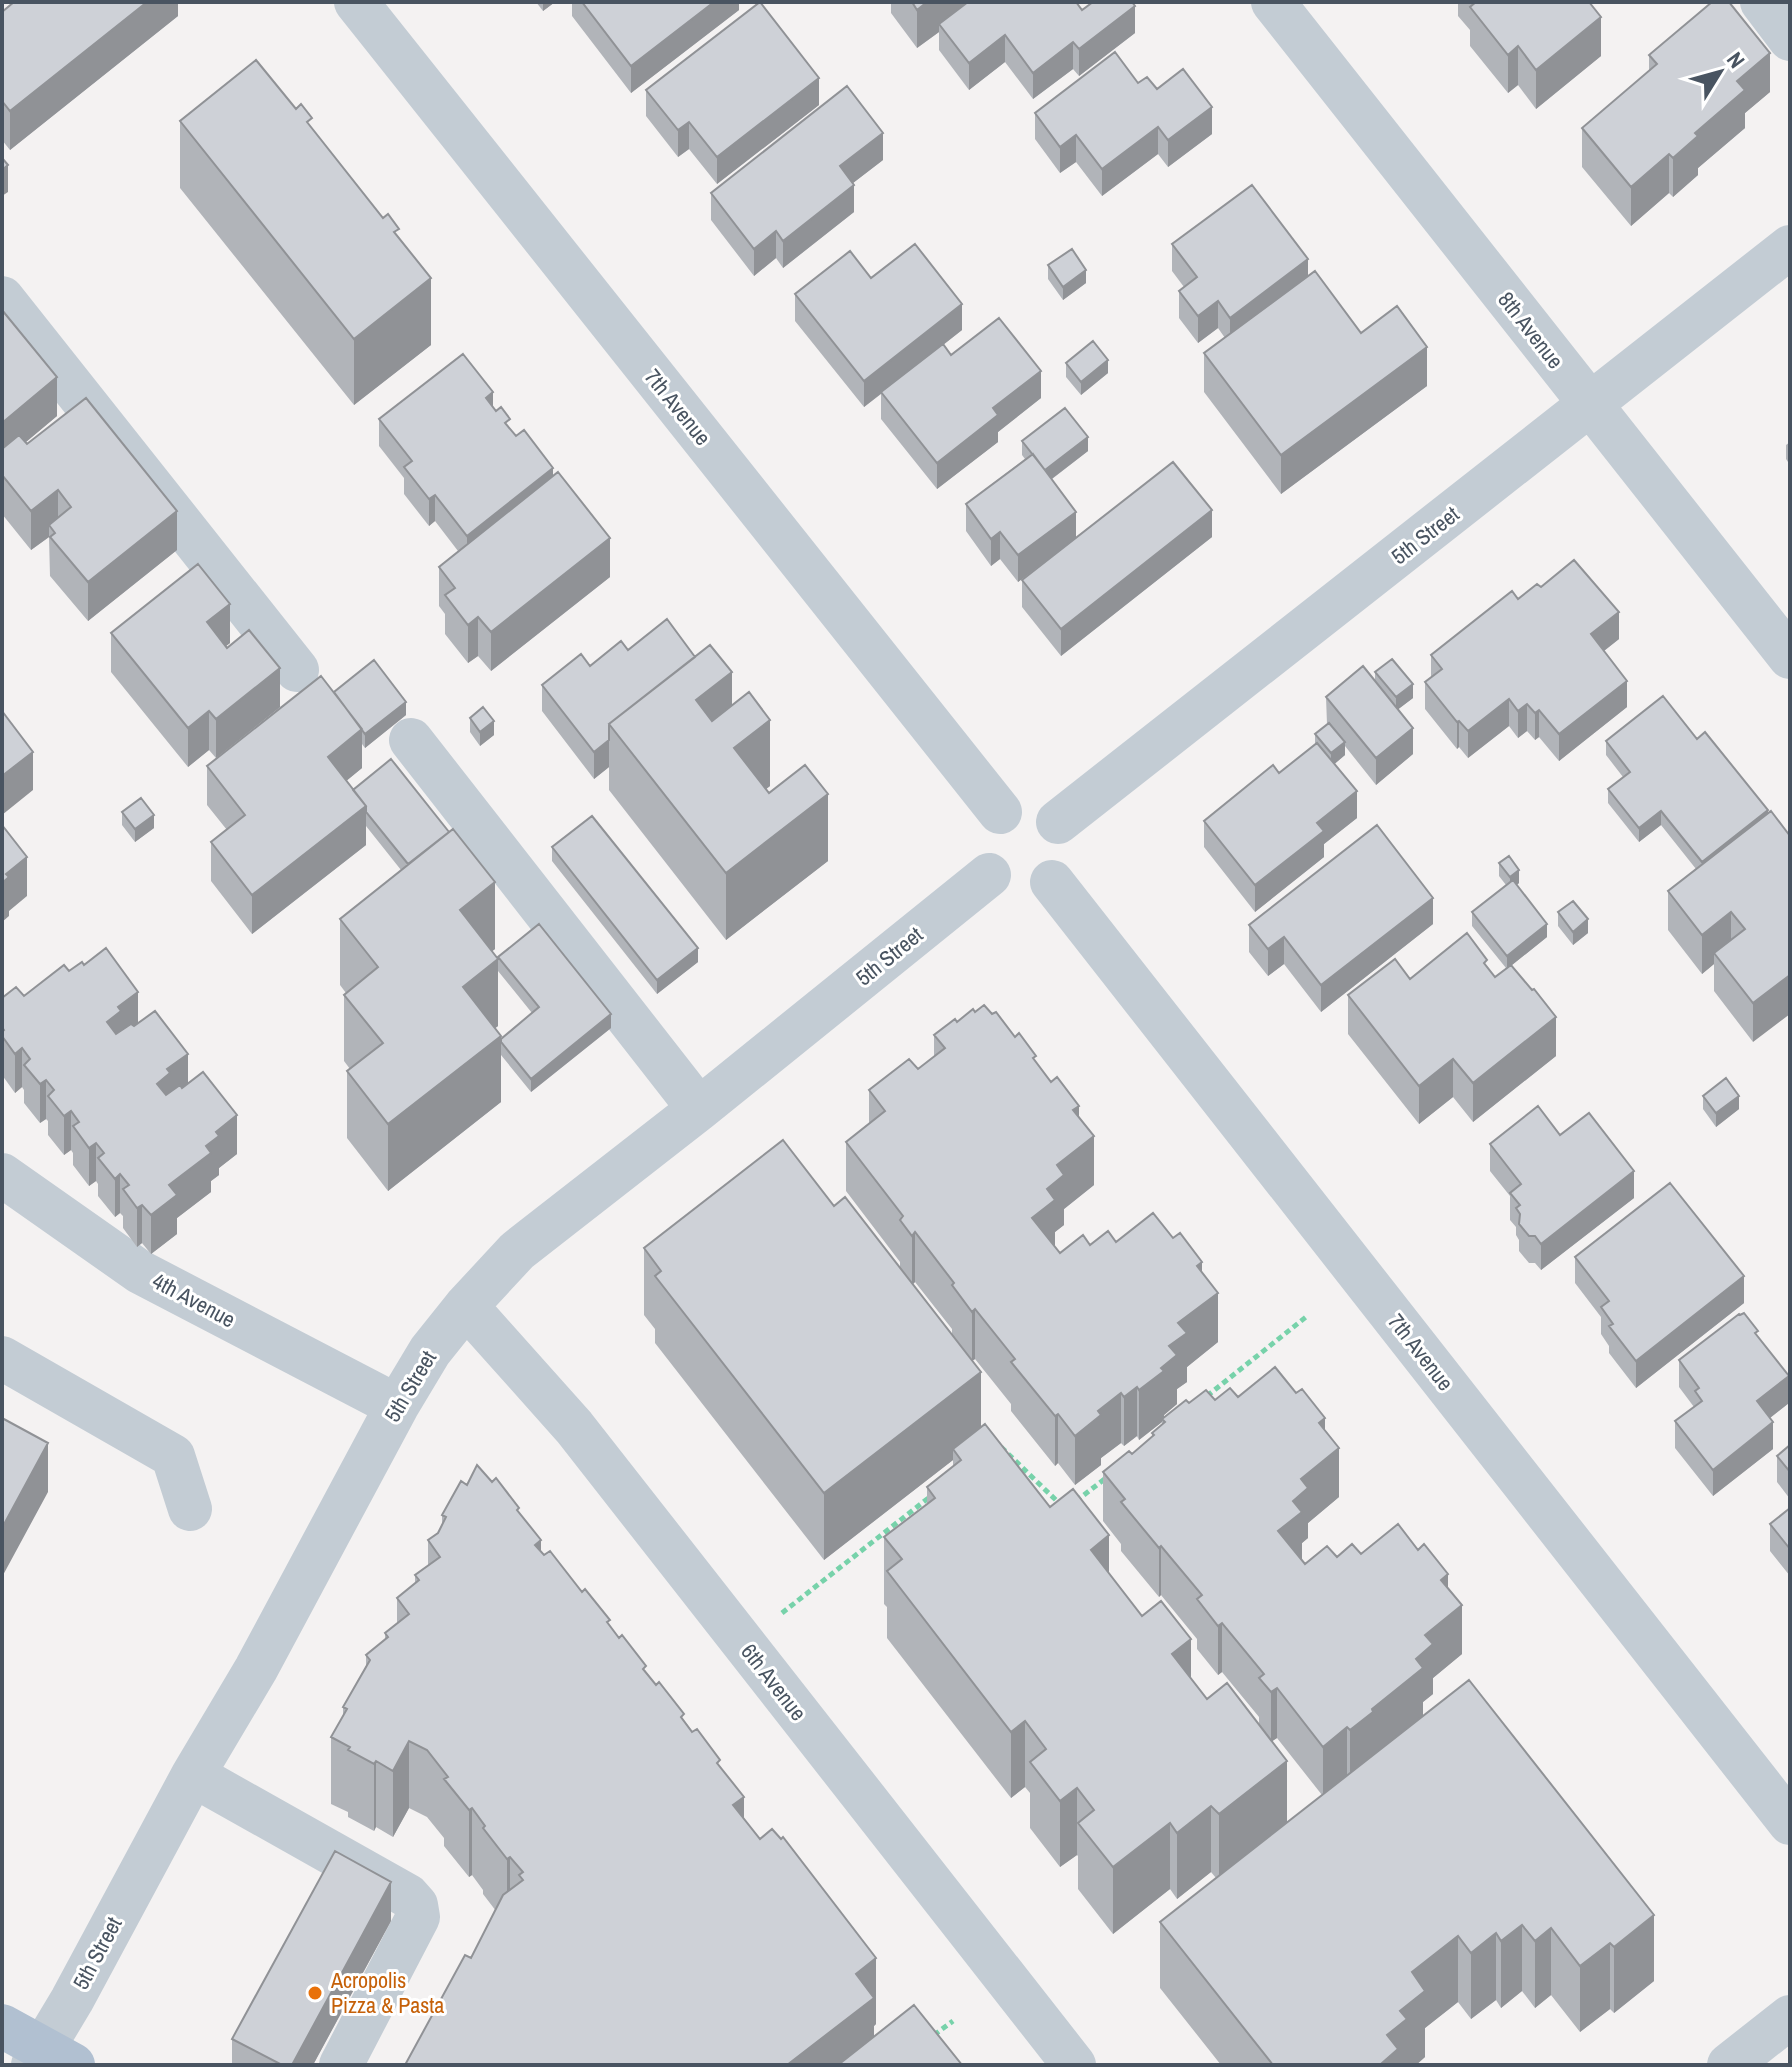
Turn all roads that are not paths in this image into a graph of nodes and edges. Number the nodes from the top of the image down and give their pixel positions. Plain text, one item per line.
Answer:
1 (356, 2) edge
2 (1273, 2) edge
3 (1762, 2) edge
4 (1790, 39) edge
5 (1790, 247) edge
6 (2, 298) edge
7 (1590, 405) junction
8 (1790, 657) edge
9 (297, 670) dead end
10 (411, 740) dead end
11 (1000, 812) junction
12 (1058, 822) junction
13 (989, 875) junction
14 (1052, 882) junction
15 (699, 1109) junction
16 (2, 1175) edge
17 (466, 1306) junction
18 (2, 1358) edge
19 (397, 1406) junction
20 (190, 1509) dead end
21 (193, 1775) junction
22 (1790, 1823) edge
23 (1790, 2017) edge
24 (2, 2026) edge
25 (50, 2059) edge
26 (341, 2065) edge
27 (1074, 2065) edge
28 (1729, 2065) edge

1 - 11 street, 7th Avenue
2 - 7 street, 8th Avenue
3 - 4 street
5 - 7 street, 5th Street
6 - 9 street
7 - 8 street, 8th Avenue
7 - 12 street, 5th Street
10 - 15 street
11 - 12 street
11 - 13 street
12 - 14 street
13 - 14 street
13 - 15 street, 5th Street
14 - 22 street, 7th Avenue
15 - 17 street, 5th Street
16 - 19 street, 4th Avenue
17 - 19 street, 5th Street
17 - 27 street, 6th Avenue
18 - 20 street
19 - 21 street, 5th Street
21 - 25 street, 5th Street
21 - 26 street
23 - 28 street
24 - 25 main road

